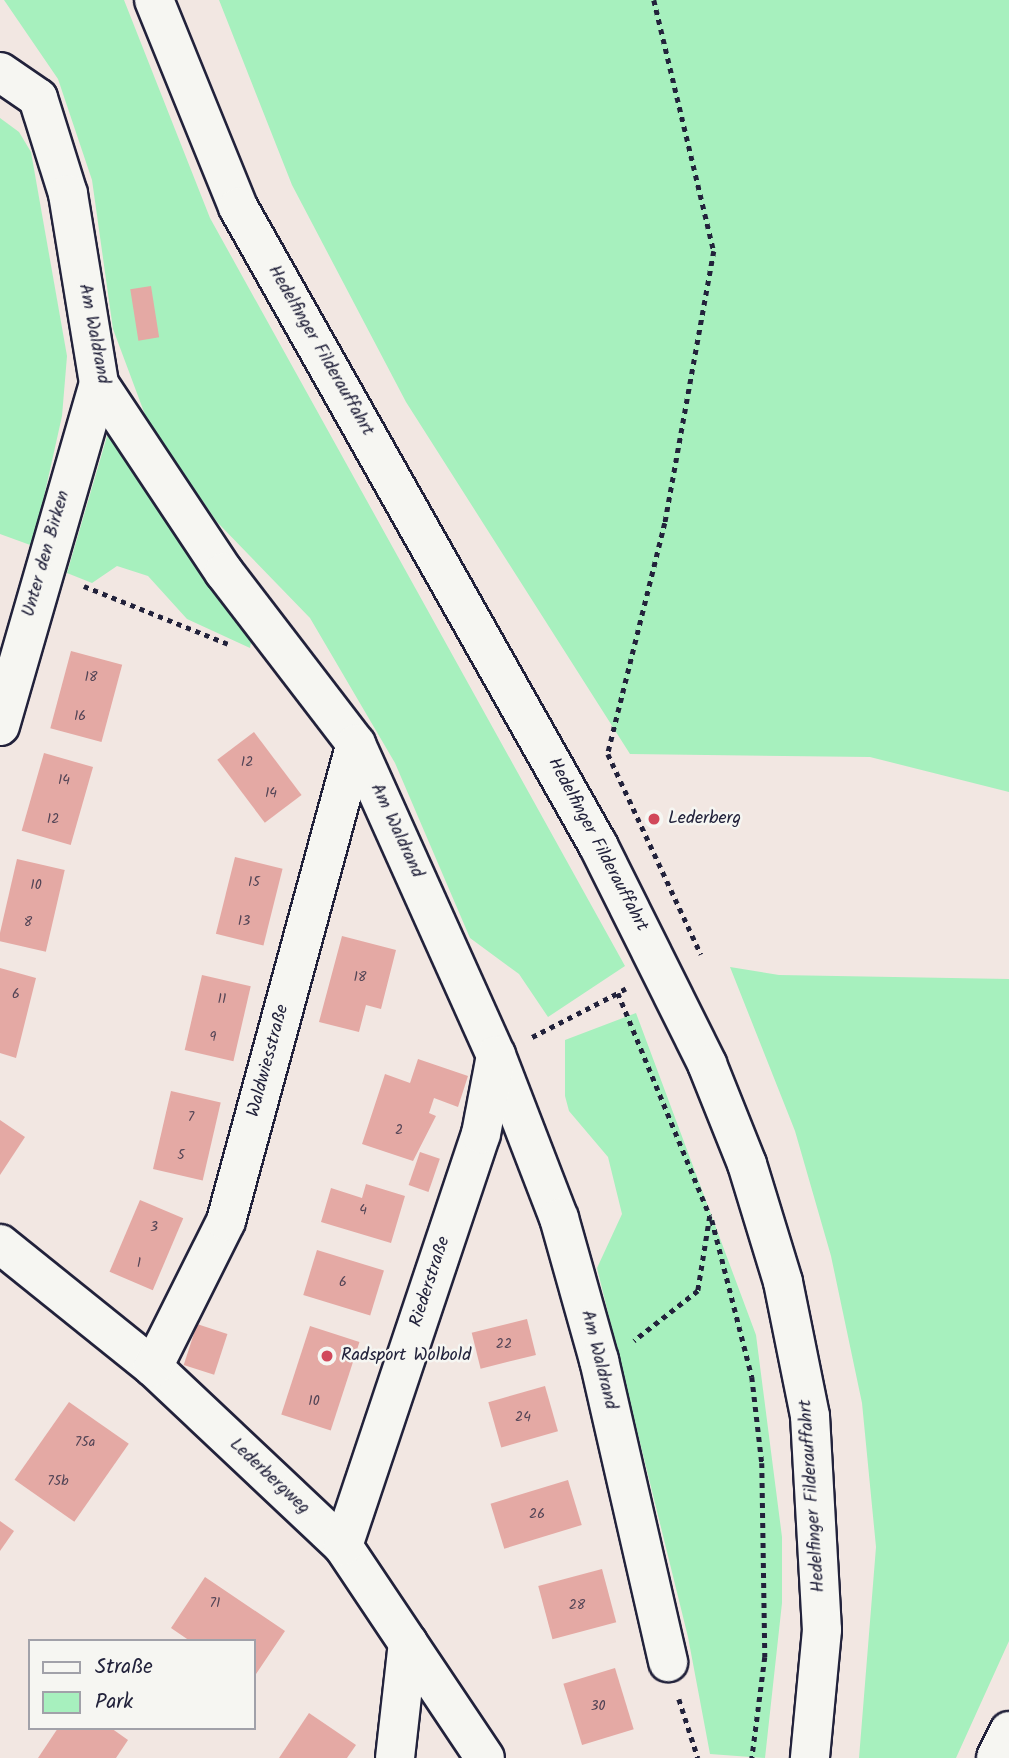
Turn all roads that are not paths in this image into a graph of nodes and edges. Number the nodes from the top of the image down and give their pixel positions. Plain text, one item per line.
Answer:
1 (153, 0) edge
2 (0, 72) edge
3 (99, 384) junction
4 (0, 726) edge
5 (356, 744) junction
6 (496, 1055) junction
7 (0, 1244) edge
8 (153, 1367) junction
9 (343, 1546) junction
10 (408, 1643) junction
11 (668, 1662) road end
12 (1009, 1731) edge
13 (395, 1758) edge
14 (485, 1758) edge
15 (810, 1758) edge
16 (996, 1758) edge

1 - 15 street, Hedelfinger Filderauffahrt
2 - 3 street, Am Waldrand
3 - 4 street, Unter den Birken
3 - 5 street, Am Waldrand
5 - 6 street, Am Waldrand
5 - 8 street, Waldwiesstraße
6 - 9 street, Riederstraße
6 - 11 street, Am Waldrand
7 - 8 street, Lederbergweg
8 - 9 street, Lederbergweg
9 - 10 street, Lederbergweg
10 - 13 street
10 - 14 street, Lederbergweg
12 - 16 street

